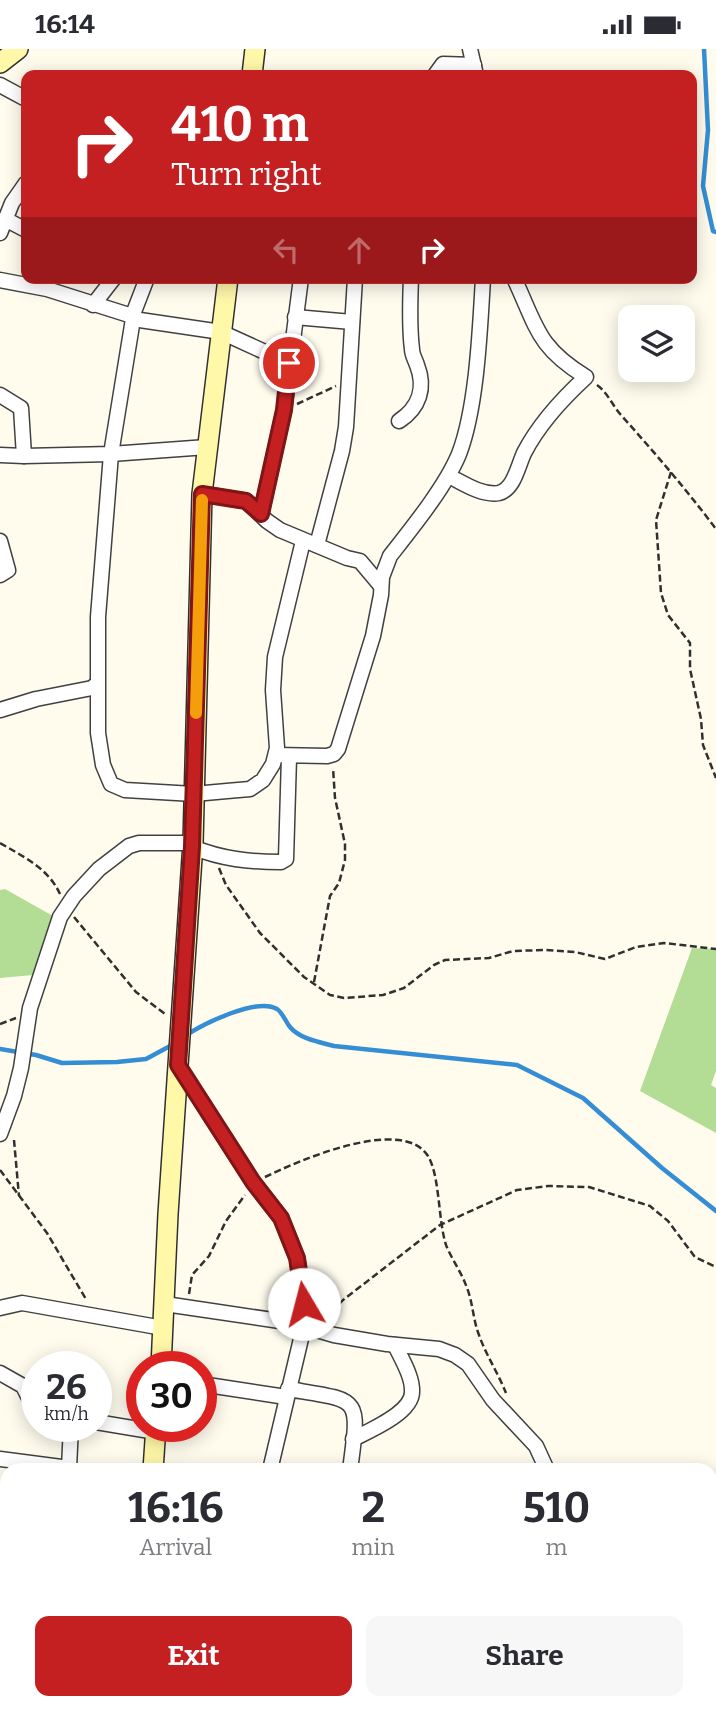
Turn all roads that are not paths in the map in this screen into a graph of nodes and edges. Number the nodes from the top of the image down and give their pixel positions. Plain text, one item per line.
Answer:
1 (18, 49) edge
2 (255, 49) edge
3 (264, 49) edge
4 (470, 49) edge
5 (0, 63) edge
6 (253, 70) edge
7 (262, 70) edge
8 (439, 70) edge
9 (475, 70) edge
10 (0, 85) edge
11 (21, 96) edge
12 (21, 190) edge
13 (5, 219) junction
14 (21, 227) edge
15 (0, 233) edge
16 (0, 280) edge
17 (109, 284) edge
18 (145, 284) edge
19 (227, 284) edge
20 (299, 284) edge
21 (355, 284) edge
22 (411, 284) edge
23 (482, 284) edge
24 (516, 284) edge
25 (93, 305) junction
26 (295, 317) junction
27 (133, 319) junction
28 (352, 322) junction
29 (221, 333) junction
30 (289, 363) junction
31 (0, 395) edge
32 (399, 421) dead end
33 (207, 447) junction
34 (110, 454) junction
35 (0, 455) edge
36 (24, 456) junction
37 (449, 475) junction
38 (202, 494) junction
39 (261, 514) junction
40 (0, 541) edge
41 (310, 543) junction
42 (0, 575) edge
43 (381, 586) junction
44 (97, 684) junction
45 (0, 709) edge
46 (282, 756) junction
47 (194, 794) junction
48 (192, 845) junction
49 (178, 1065) junction
50 (7, 1134) edge
51 (165, 1304) junction
52 (0, 1308) edge
53 (310, 1327) junction
54 (163, 1328) junction
55 (395, 1345) junction
56 (162, 1351) edge
57 (0, 1373) edge
58 (21, 1386) edge
59 (217, 1386) edge
60 (287, 1393) junction
61 (353, 1439) junction
62 (71, 1442) edge
63 (155, 1442) edge
64 (0, 1459) edge
65 (20, 1463) edge
66 (71, 1463) edge
67 (154, 1463) edge
68 (272, 1463) edge
69 (351, 1463) edge
70 (543, 1463) edge

1 - 5 street
2 - 6 street
3 - 7 street
4 - 9 street
8 - 9 street
10 - 11 street
12 - 13 street
13 - 14 street
13 - 15 street
16 - 25 street
17 - 25 street
18 - 27 street
19 - 29 street
20 - 26 street
21 - 28 street
22 - 32 street
23 - 37 street
24 - 37 street
25 - 27 street
26 - 28 street
26 - 30 street
27 - 29 street
27 - 34 street
28 - 41 street
29 - 30 street
29 - 33 street
30 - 39 street
31 - 36 street
33 - 34 street
33 - 38 street
34 - 36 street
34 - 44 street
35 - 36 street
37 - 43 street
38 - 39 street
38 - 47 street
39 - 41 street
40 - 42 street
41 - 43 street
41 - 46 street
43 - 46 street
44 - 45 street
44 - 47 street
46 - 47 street
46 - 48 street
47 - 48 street
48 - 49 street
48 - 50 street
49 - 51 street
49 - 53 street
51 - 53 street
51 - 54 street
52 - 54 street
53 - 55 street
53 - 60 street
54 - 56 street
55 - 61 street
55 - 70 street
57 - 58 street
59 - 60 street
60 - 61 street
60 - 68 street
61 - 69 street
62 - 66 street
63 - 67 street
64 - 65 street

